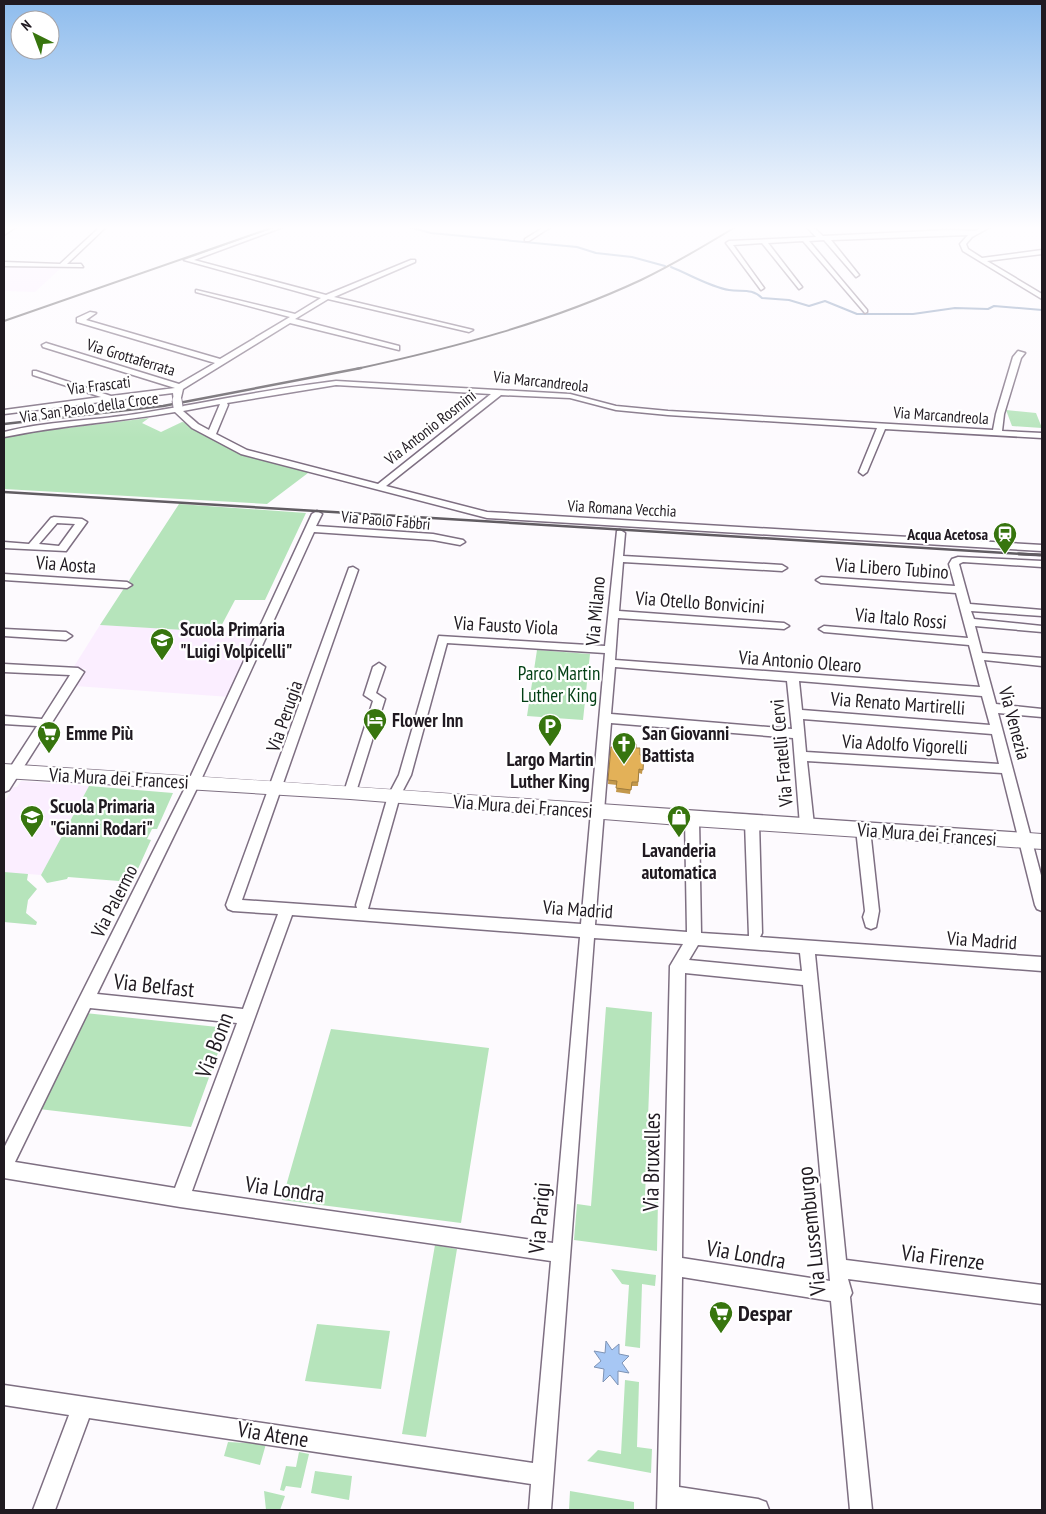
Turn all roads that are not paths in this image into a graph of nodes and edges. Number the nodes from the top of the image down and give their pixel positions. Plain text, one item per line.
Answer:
1 (218, 297) edge
2 (327, 297) joint
3 (853, 297) edge
4 (865, 311) dead end
5 (92, 313) dead end
6 (292, 318) junction
7 (469, 330) dead end
8 (46, 345) dead end
9 (396, 348) dead end
10 (1021, 354) dead end
11 (222, 362) junction
12 (36, 373) dead end
13 (179, 388) junction
14 (500, 391) junction
15 (113, 398) junction
16 (4, 402) edge
17 (223, 403) junction
18 (179, 408) junction
19 (24, 409) junction
20 (4, 412) edge
21 (882, 426) junction
22 (997, 433) junction
23 (4, 435) edge
24 (212, 435) junction
25 (1042, 436) edge
26 (862, 472) dead end
27 (378, 488) junction
28 (316, 514) dead end
29 (310, 529) junction
30 (620, 533) dead end
31 (460, 542) dead end
32 (4, 545) edge
33 (32, 547) junction
34 (1042, 548) edge
35 (618, 559) junction
36 (1042, 564) edge
37 (782, 568) dead end
38 (353, 570) dead end
39 (4, 577) edge
40 (821, 580) dead end
41 (127, 585) dead end
42 (962, 590) junction
43 (966, 607) junction
44 (1042, 613) edge
45 (613, 614) junction
46 (970, 622) junction
47 (784, 626) dead end
48 (824, 629) dead end
49 (1042, 629) edge
50 (4, 632) edge
51 (66, 636) dead end
52 (975, 642) junction
53 (610, 650) junction
54 (979, 656) junction
55 (1042, 662) edge
56 (609, 663) junction
57 (379, 667) dead end
58 (4, 668) edge
59 (793, 678) junction
60 (987, 692) junction
61 (992, 708) junction
62 (1042, 713) edge
63 (796, 714) junction
64 (605, 718) junction
65 (4, 720) edge
66 (38, 722) dead end
67 (998, 730) junction
68 (798, 734) junction
69 (800, 756) junction
70 (1008, 769) junction
71 (7, 777) edge
72 (194, 782) junction
73 (277, 789) junction
74 (350, 792) junction
75 (394, 796) junction
76 (597, 812) junction
77 (692, 819) junction
78 (752, 822) junction
79 (807, 825) junction
80 (863, 829) junction
81 (1034, 841) edge
82 (363, 905) dead end
83 (1042, 905) edge
84 (288, 908) junction
85 (871, 923) dead end
86 (588, 930) junction
87 (755, 933) dead end
88 (694, 938) junction
89 (807, 947) junction
90 (1042, 964) edge
91 (678, 966) junction
92 (810, 978) junction
93 (85, 1000) junction
94 (249, 1017) junction
95 (4, 1167) edge
96 (180, 1198) junction
97 (559, 1253) junction
98 (673, 1266) junction
99 (837, 1268) junction
100 (842, 1293) junction
101 (1042, 1294) edge
102 (4, 1395) edge
103 (82, 1408) junction
104 (543, 1475) junction
105 (668, 1503) edge
106 (44, 1510) edge
107 (540, 1510) edge
108 (758, 1510) edge
109 (861, 1510) edge

1 - 6 street
2 - 6 street
2 - 7 street
3 - 4 street
5 - 11 street
6 - 9 street
6 - 11 street
8 - 13 street, Via Grottaferrata
10 - 22 street, Via Marcandreola
11 - 13 street
12 - 15 street
13 - 15 street, Via Frascati
13 - 18 street
14 - 17 street, Via Marcandreola
14 - 21 street, Via Marcandreola
14 - 27 street, Via Antonio Rosmini
15 - 19 street, Via Frascati
16 - 19 street, Via Frascati
17 - 18 street, Via Marcandreola
17 - 24 street
18 - 23 street, Via San Paolo della Croce
18 - 24 street, Via Romana Vecchia
19 - 20 street, Via Frascati
21 - 22 street, Via Marcandreola
21 - 26 street, Via Marcandreola
22 - 25 street, Via Marcandreola
24 - 27 street, Via Romana Vecchia
27 - 34 street, Via Romana Vecchia
28 - 29 street, Via Palermo
29 - 31 street, Via Paolo Fabbri
29 - 72 street, Via Palermo
30 - 35 street, Via Milano
32 - 33 street
33 - 33 street
35 - 37 street
35 - 45 street, Via Milano
36 - 42 street, Via Venezia
38 - 73 street, Via Perugia
39 - 41 street, Via Aosta
40 - 42 street, Via Libero Tubino
42 - 43 street, Via Venezia
43 - 44 street
43 - 46 street, Via Venezia
45 - 47 street, Via Otello Bonvicini
45 - 53 street, Via Milano
46 - 49 street
46 - 52 street, Via Venezia
48 - 52 street, Via Italo Rossi
50 - 51 street
52 - 54 street, Via Venezia
53 - 56 street, Via Milano
53 - 75 street, Via Fausto Viola
54 - 55 street
54 - 60 street, Via Venezia
56 - 59 street, Via Antonio Olearo
56 - 64 street, Via Milano
57 - 74 street
58 - 71 street
59 - 60 street, Via Antonio Olearo
59 - 63 street, Via Fratelli Cervi
60 - 61 street, Via Venezia
61 - 62 street
61 - 67 street, Via Venezia
63 - 67 street, Via Renato Martirelli
63 - 68 street, Via Fratelli Cervi
64 - 68 street
64 - 76 street, Via Milano
65 - 66 street
67 - 70 street, Via Venezia
68 - 69 street, Via Fratelli Cervi
69 - 70 street, Via Adolfo Vigorelli
69 - 79 street, Via Fratelli Cervi
70 - 81 street, Via Venezia
71 - 72 street, Via Mura dei Francesi
72 - 73 street, Via Mura dei Francesi
72 - 93 street, Via Palermo
73 - 74 street, Via Mura dei Francesi
73 - 84 street, Via Madrid
74 - 75 street, Via Mura dei Francesi
75 - 76 street, Via Mura dei Francesi
75 - 82 street
76 - 77 street, Via Mura dei Francesi
76 - 86 street, Via Milano
77 - 78 street, Via Mura dei Francesi
77 - 88 street
78 - 79 street, Via Mura dei Francesi
78 - 87 street
79 - 80 street, Via Mura dei Francesi
80 - 81 street, Via Mura dei Francesi
80 - 85 street
81 - 83 street, Via Venezia
84 - 86 street, Via Madrid
84 - 94 street, Via Bonn
86 - 88 street, Via Madrid
86 - 97 street, Via Parigi
88 - 89 street, Via Madrid
88 - 91 street, Via Bruxelles
89 - 90 street, Via Madrid
89 - 92 street, Via Lussemburgo
91 - 92 street
91 - 98 street, Via Bruxelles
92 - 99 street, Via Lussemburgo
93 - 94 street, Via Belfast
93 - 95 street, Via Palermo
94 - 96 street, Via Bonn
95 - 96 street, Via Londra
96 - 97 street, Via Londra
97 - 104 street, Via Parigi
98 - 100 street, Via Londra
98 - 105 street, Via Bruxelles
99 - 100 street, Via Lussemburgo
99 - 101 street, Via Firenze
100 - 109 street, Via Lussemburgo
102 - 103 street, Via Atene
103 - 104 street, Via Atene
103 - 106 street
104 - 107 street, Via Parigi
105 - 108 street

